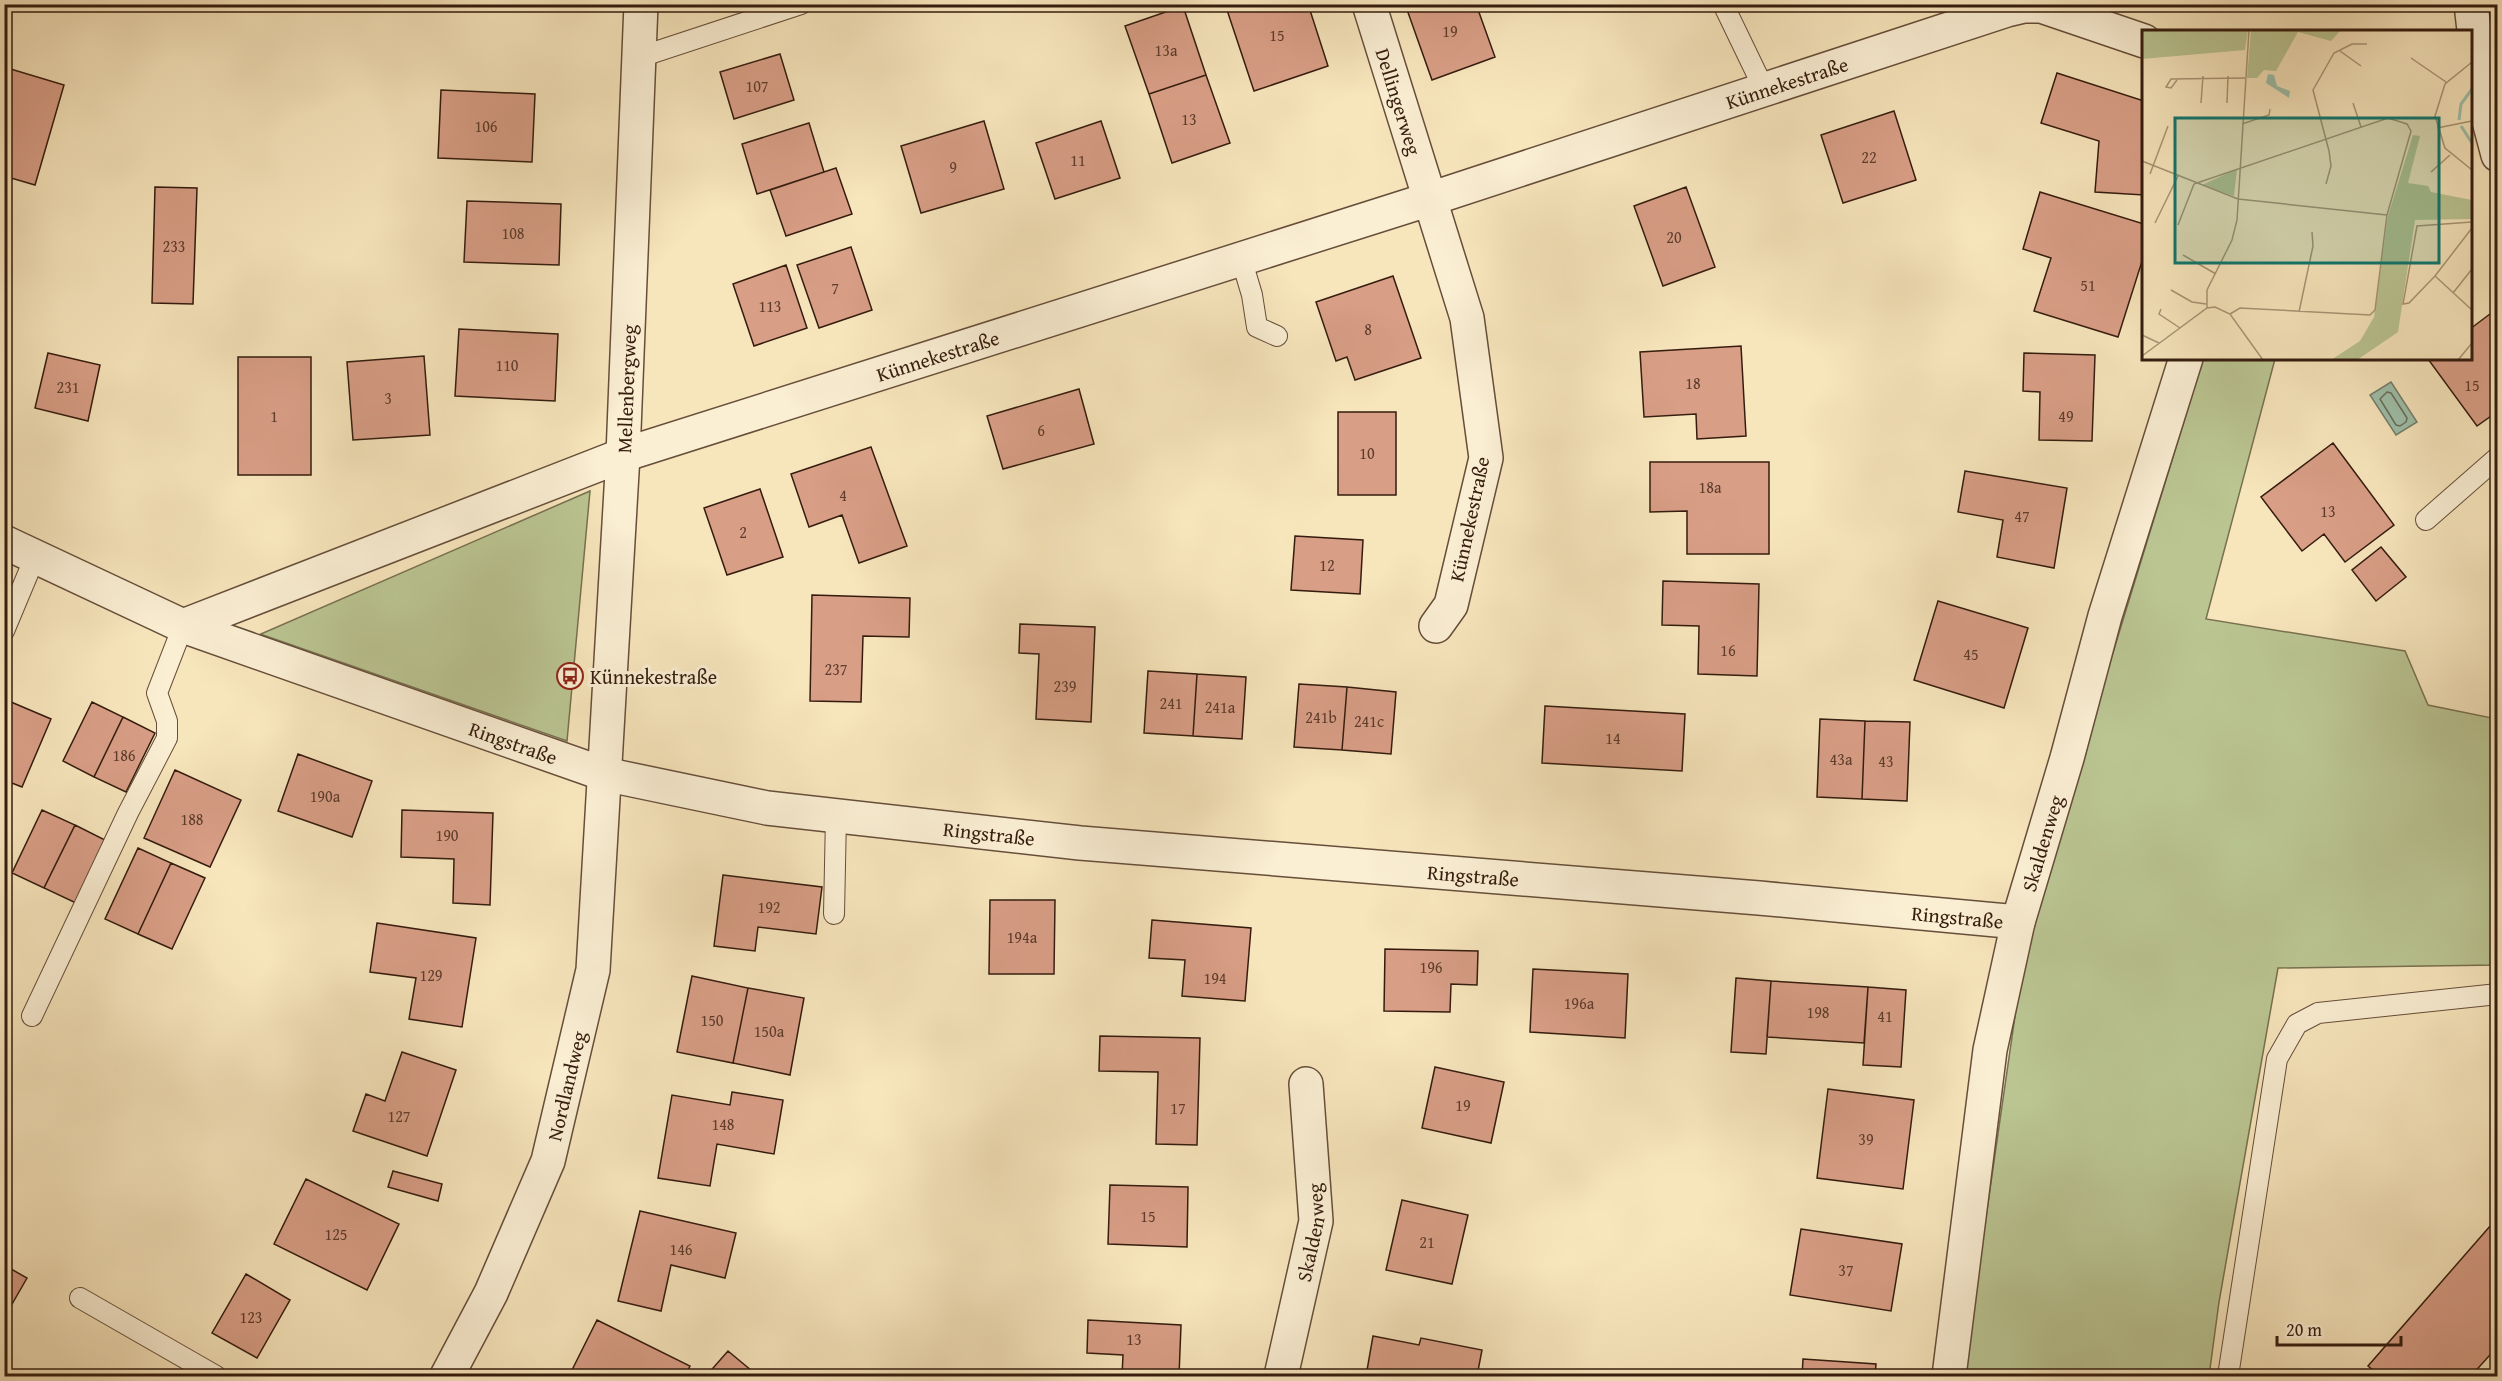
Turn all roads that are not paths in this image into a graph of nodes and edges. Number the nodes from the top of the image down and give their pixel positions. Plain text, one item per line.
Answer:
1 (640, 4) edge
2 (801, 4) edge
3 (1369, 4) edge
4 (1723, 4) edge
5 (2471, 4) edge
6 (2142, 40) edge
7 (637, 58) junction
8 (1764, 89) junction
9 (2490, 98) edge
10 (2498, 155) edge
11 (1430, 199) junction
12 (1241, 258) junction
13 (1277, 336) dead end
14 (2185, 360) edge
15 (623, 455) junction
16 (2498, 457) edge
17 (2426, 520) dead end
18 (4, 542) edge
19 (35, 556) junction
20 (183, 626) junction
21 (1436, 626) dead end
22 (4, 631) edge
23 (604, 774) junction
24 (836, 816) junction
25 (834, 914) dead end
26 (2018, 922) junction
27 (2498, 994) edge
28 (32, 1016) dead end
29 (1306, 1084) dead end
30 (80, 1298) dead end
31 (216, 1377) edge
32 (447, 1377) edge
33 (1281, 1377) edge
34 (1949, 1377) edge
35 (2228, 1377) edge

1 - 7 street, Mellenbergweg
2 - 7 lane
3 - 11 street, Dellingerweg
4 - 8 lane
5 - 9 street
6 - 8 street, Künnekestraße
7 - 15 street, Mellenbergweg
8 - 11 street, Künnekestraße
9 - 10 street
11 - 12 street, Künnekestraße
11 - 21 street, Künnekestraße
12 - 13 lane
12 - 15 street, Künnekestraße
14 - 26 street, Skaldenweg
15 - 20 street, Künnekestraße
15 - 23 street, Mellenbergweg
16 - 17 lane
18 - 19 street, Ringstraße
19 - 20 street, Ringstraße
19 - 22 lane
20 - 23 street, Ringstraße
20 - 28 lane
23 - 24 street, Ringstraße
23 - 32 street, Nordlandweg
24 - 25 lane
24 - 26 street, Ringstraße
26 - 34 street, Skaldenweg
27 - 35 lane
29 - 33 street, Skaldenweg
30 - 31 lane

